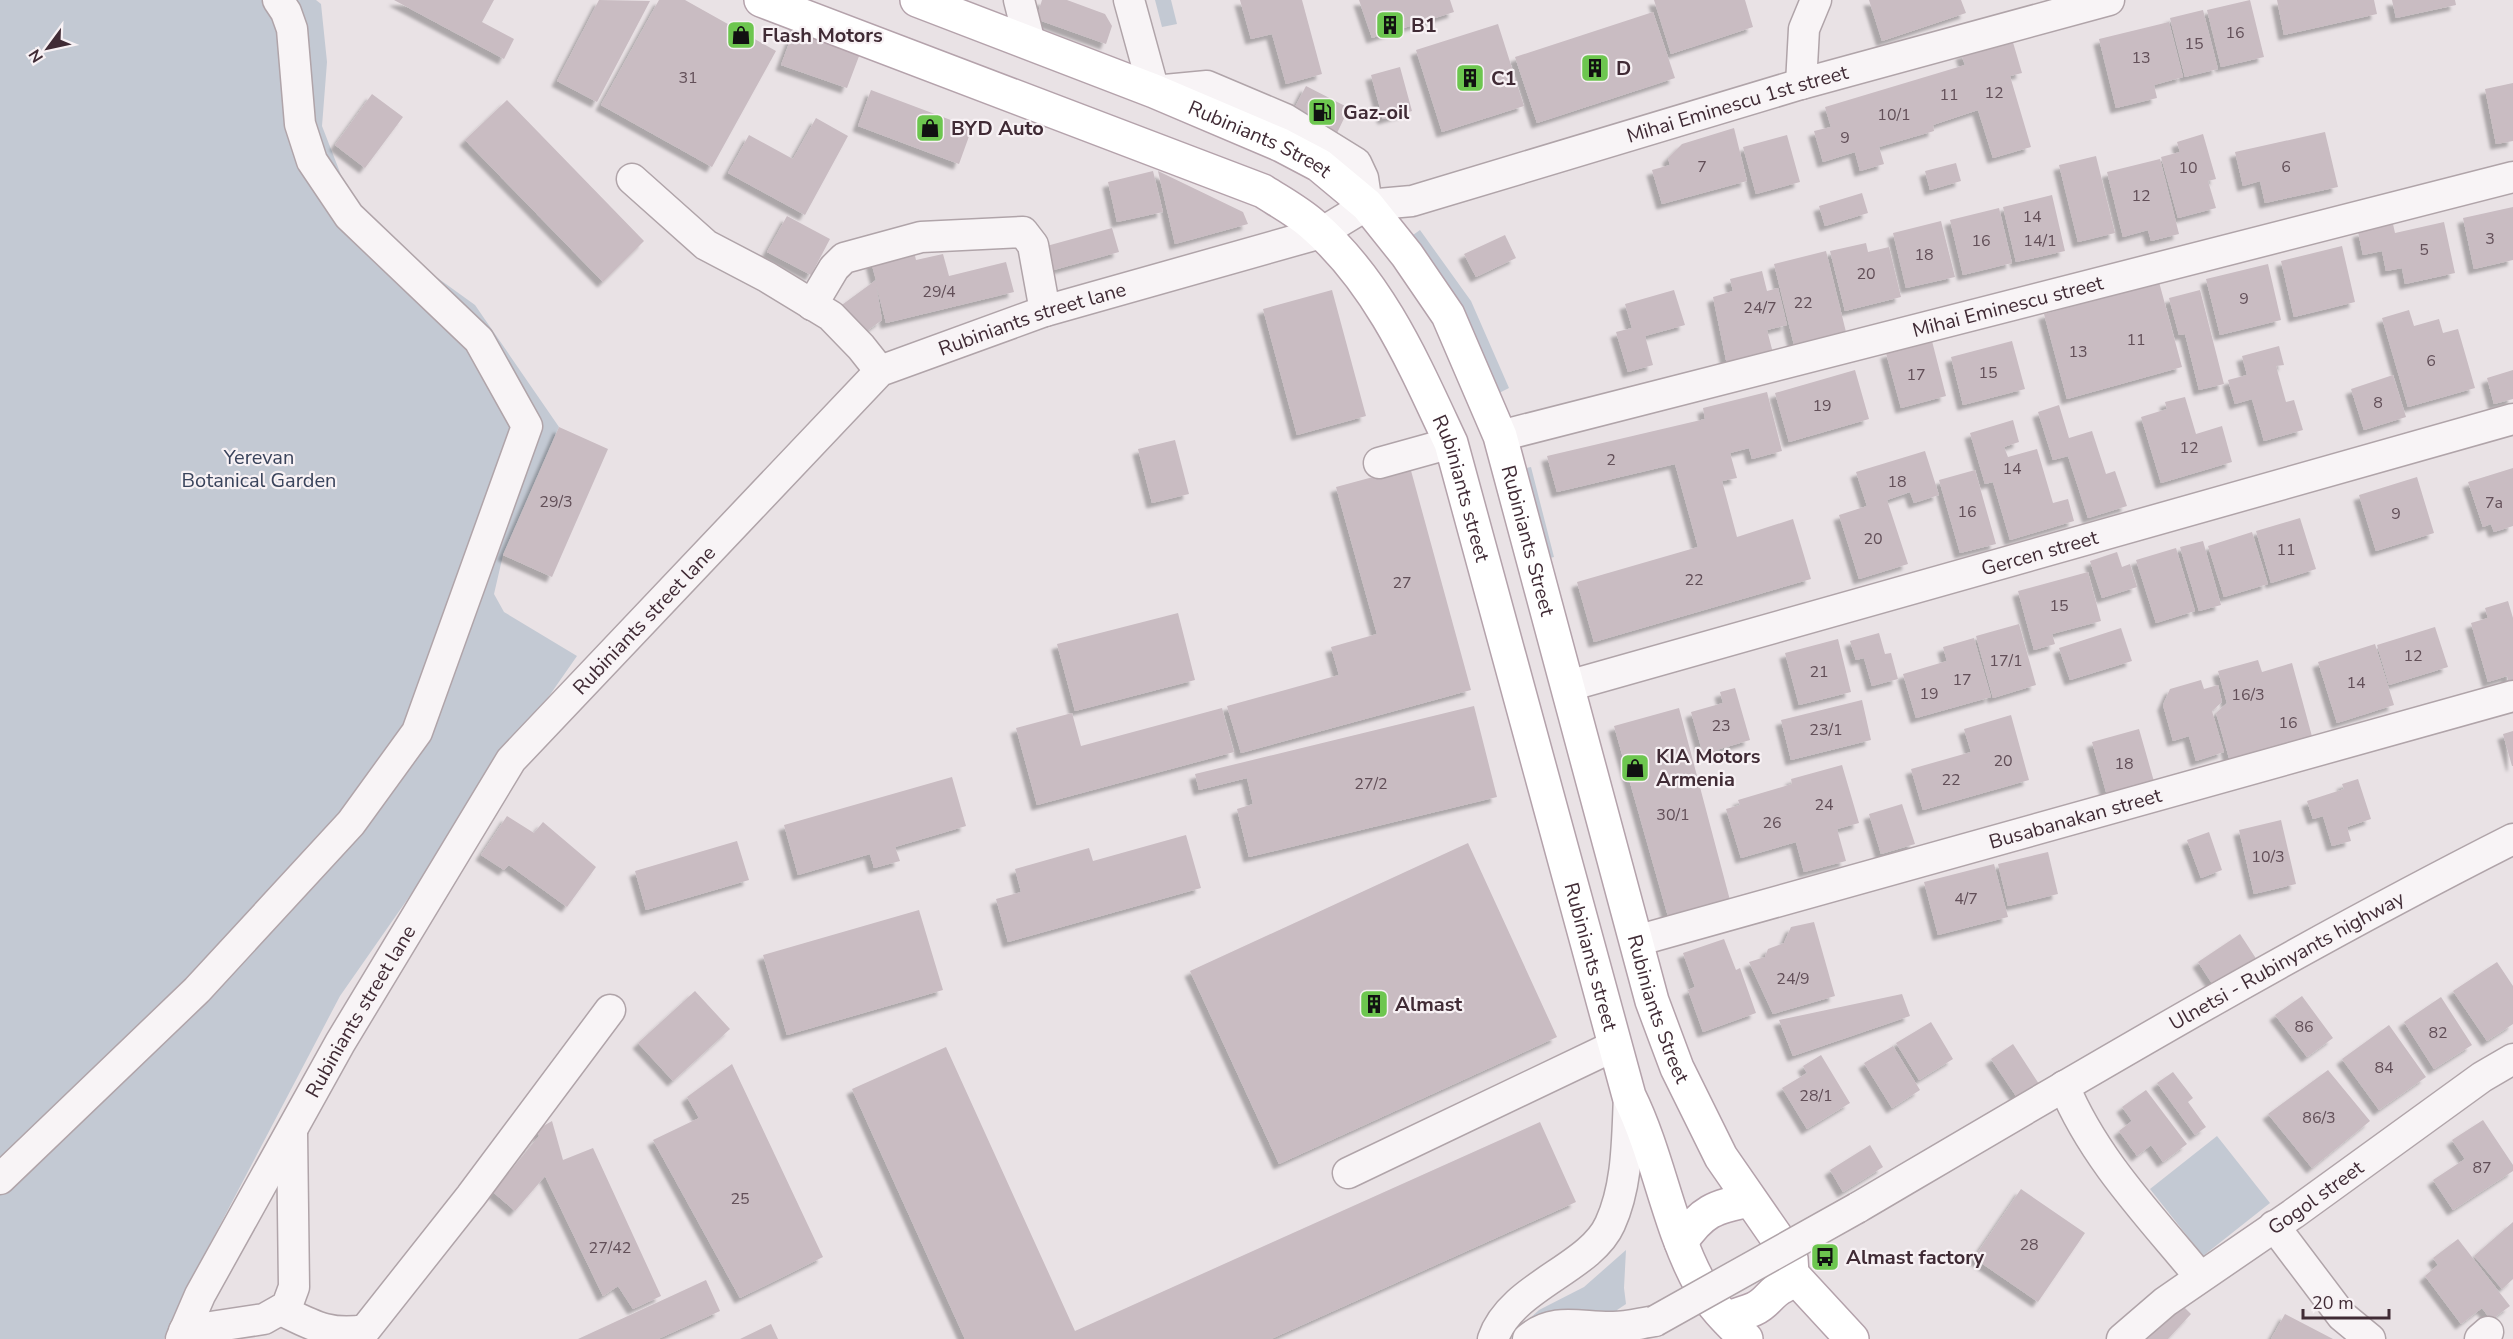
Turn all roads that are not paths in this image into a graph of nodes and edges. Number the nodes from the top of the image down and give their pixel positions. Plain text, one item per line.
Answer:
1 (278, 0) edge
2 (761, 0) edge
3 (917, 0) edge
4 (1019, 0) edge
5 (1129, 0) edge
6 (1816, 0) edge
7 (2109, 0) edge
8 (1030, 43) junction
9 (1801, 84) junction
10 (1154, 91) junction
11 (1295, 125) junction
12 (1263, 137) junction
13 (2513, 177) edge
14 (632, 179) dead end
15 (1367, 205) junction
16 (1321, 233) junction
17 (812, 305) junction
18 (1045, 311) junction
19 (880, 371) junction
20 (2513, 419) edge
21 (1500, 436) junction
22 (1451, 442) junction
23 (1379, 463) dead end
24 (1568, 686) junction
25 (2513, 696) edge
26 (2513, 839) edge
27 (1636, 941) junction
28 (610, 1010) dead end
29 (1616, 1045) junction
30 (2513, 1059) edge
31 (2064, 1086) junction
32 (1629, 1096) junction
33 (292, 1131) junction
34 (1348, 1173) dead end
35 (0, 1179) edge
36 (1750, 1200) junction
37 (2274, 1226) junction
38 (1681, 1242) junction
39 (1792, 1274) junction
40 (2200, 1277) junction
41 (281, 1310) junction
42 (1736, 1329) edge
43 (1648, 1330) edge
44 (318, 1334) edge
45 (365, 1334) edge
46 (182, 1335) edge
47 (1493, 1339) edge
48 (1528, 1339) edge
49 (1852, 1339) edge
50 (2122, 1339) edge
51 (2370, 1339) edge

1 - 35 street
2 - 16 main road, Rubiniants street
3 - 8 main road, Rubiniants Street
4 - 8 street
5 - 10 street
6 - 9 street
7 - 9 street, Mihai Eminescu 1st street
8 - 10 main road, Rubiniants Street
9 - 15 street, Mihai Eminescu 1st street
10 - 11 street
10 - 12 main road, Rubiniants Street
11 - 12 street
11 - 15 street
12 - 15 main road, Rubiniants Street
13 - 21 street, Mihai Eminescu street
14 - 17 street
15 - 16 street, Rubiniants street lane
15 - 21 main road, Rubiniants Street
16 - 18 street, Rubiniants street lane
16 - 22 main road, Rubiniants street
17 - 18 street
17 - 19 street
18 - 19 street, Rubiniants street lane
19 - 33 street, Rubiniants street lane
20 - 24 street, Gercen street
21 - 24 main road, Rubiniants Street
22 - 23 street
22 - 29 main road, Rubiniants street
24 - 27 main road, Rubiniants Street
25 - 27 street, Busabanakan street
26 - 31 street, Ulnetsi - Rubinyants highway
27 - 36 main road, Rubiniants Street
28 - 45 street
29 - 32 main road, Rubiniants street
29 - 34 street
30 - 37 street, Gogol street
31 - 40 street
31 - 43 street, Ulnetsi - Rubinyants highway, bridge
32 - 38 main road, Rubiniants street
32 - 47 street
33 - 41 street
33 - 46 street, Rubiniants street lane
36 - 38 main road
36 - 39 main road, Rubiniants Street
37 - 40 street, Gogol street
37 - 51 street
38 - 42 main road, Rubiniants street
39 - 42 main road
39 - 49 main road, Rubiniants Street
40 - 50 street, Gogol street
41 - 44 street
41 - 46 street
43 - 48 street, Ulnetsi - Rubinyants highway
44 - 45 street

